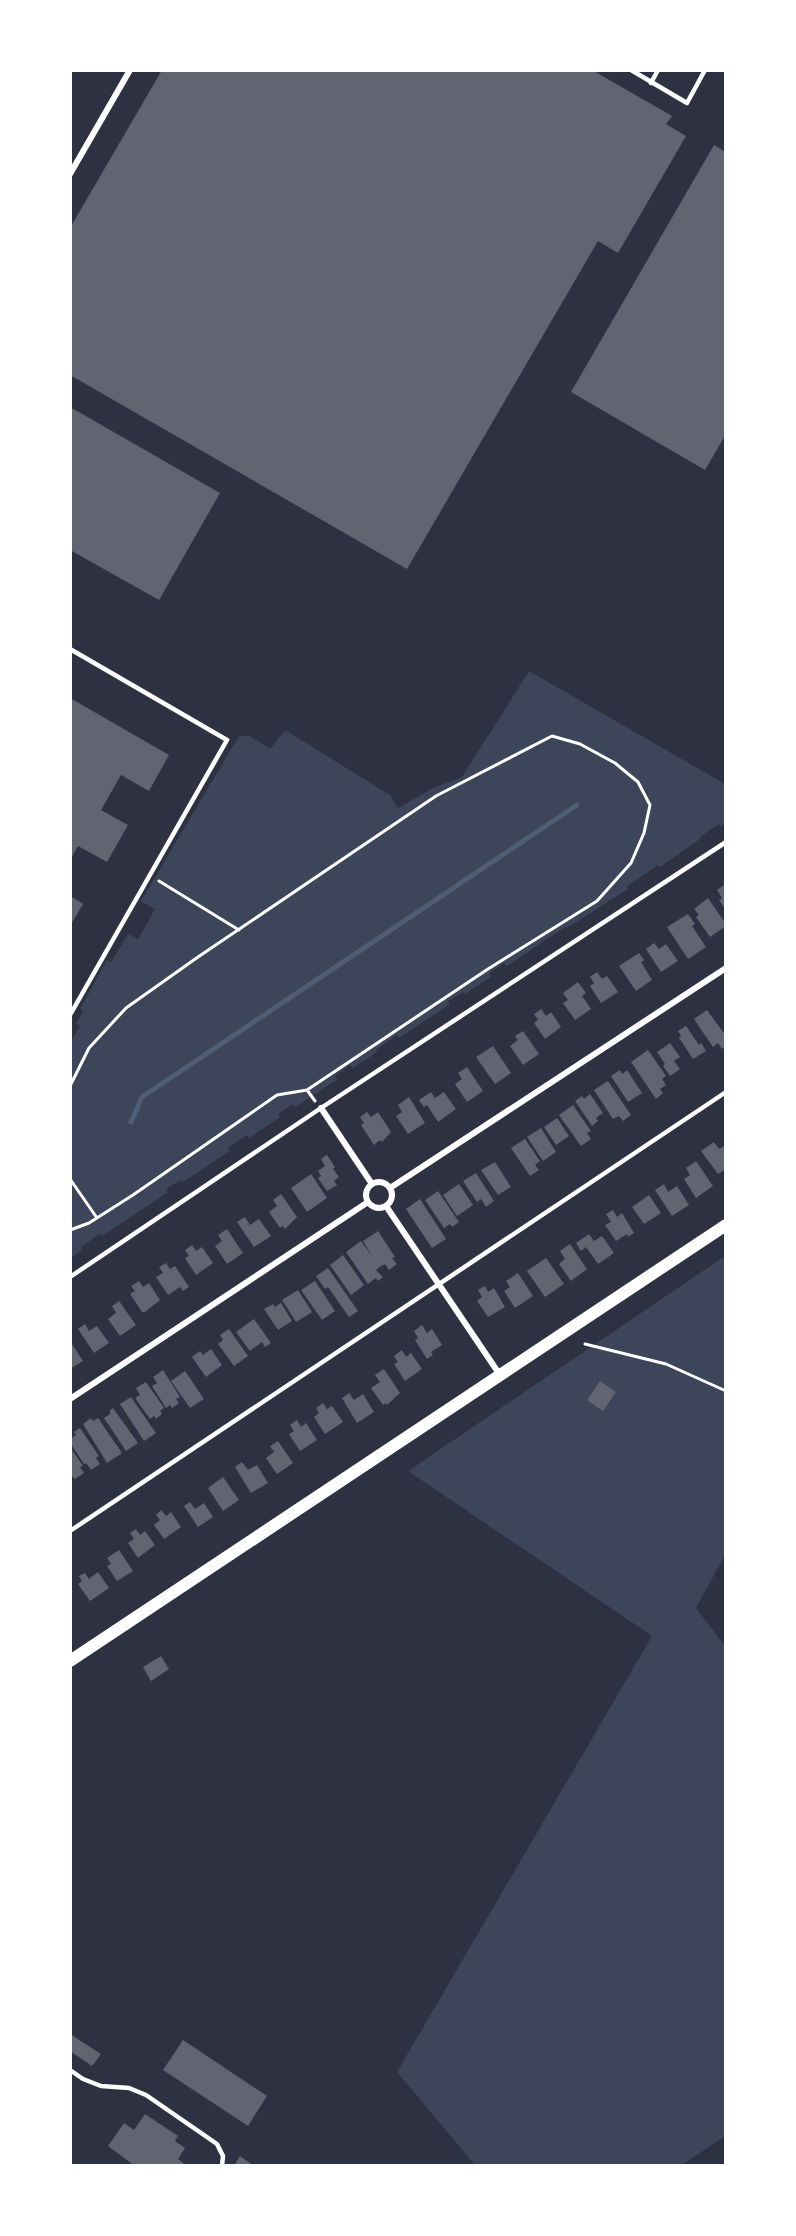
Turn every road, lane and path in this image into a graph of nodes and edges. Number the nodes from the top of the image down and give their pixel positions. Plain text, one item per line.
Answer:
1 (130, 70) edge
2 (631, 70) edge
3 (658, 70) edge
4 (705, 70) edge
5 (651, 83) junction
6 (73, 165) edge
7 (70, 174) edge
8 (70, 650) edge
9 (726, 842) edge
10 (150, 875) junction
11 (239, 930) junction
12 (726, 968) edge
13 (70, 1015) edge
14 (70, 1086) edge
15 (307, 1090) junction
16 (726, 1092) edge
17 (321, 1108) junction
18 (70, 1179) edge
19 (372, 1184) junction
20 (390, 1188) junction
21 (368, 1202) junction
22 (386, 1206) junction
23 (97, 1218) junction
24 (726, 1224) edge
25 (70, 1230) edge
26 (70, 1277) edge
27 (438, 1283) junction
28 (585, 1344) dead end
29 (500, 1375) junction
30 (726, 1391) edge
31 (70, 1399) edge
32 (70, 1531) edge
33 (70, 1661) edge
34 (70, 2070) edge
35 (222, 2166) edge

1 - 6 street
2 - 5 lane
3 - 5 lane
4 - 5 lane
6 - 7 street
8 - 10 lane
9 - 17 lane
10 - 11 path
10 - 13 lane
11 - 14 path
11 - 15 path
12 - 20 street
15 - 17 path
15 - 23 path
16 - 27 lane
17 - 19 street
17 - 26 lane
18 - 23 path
19 - 20 street
19 - 21 street
20 - 22 street
21 - 22 street
21 - 31 street
22 - 27 street
23 - 25 path
24 - 29 main road
27 - 29 street
27 - 32 lane
28 - 30 path
29 - 33 main road
34 - 35 lane

